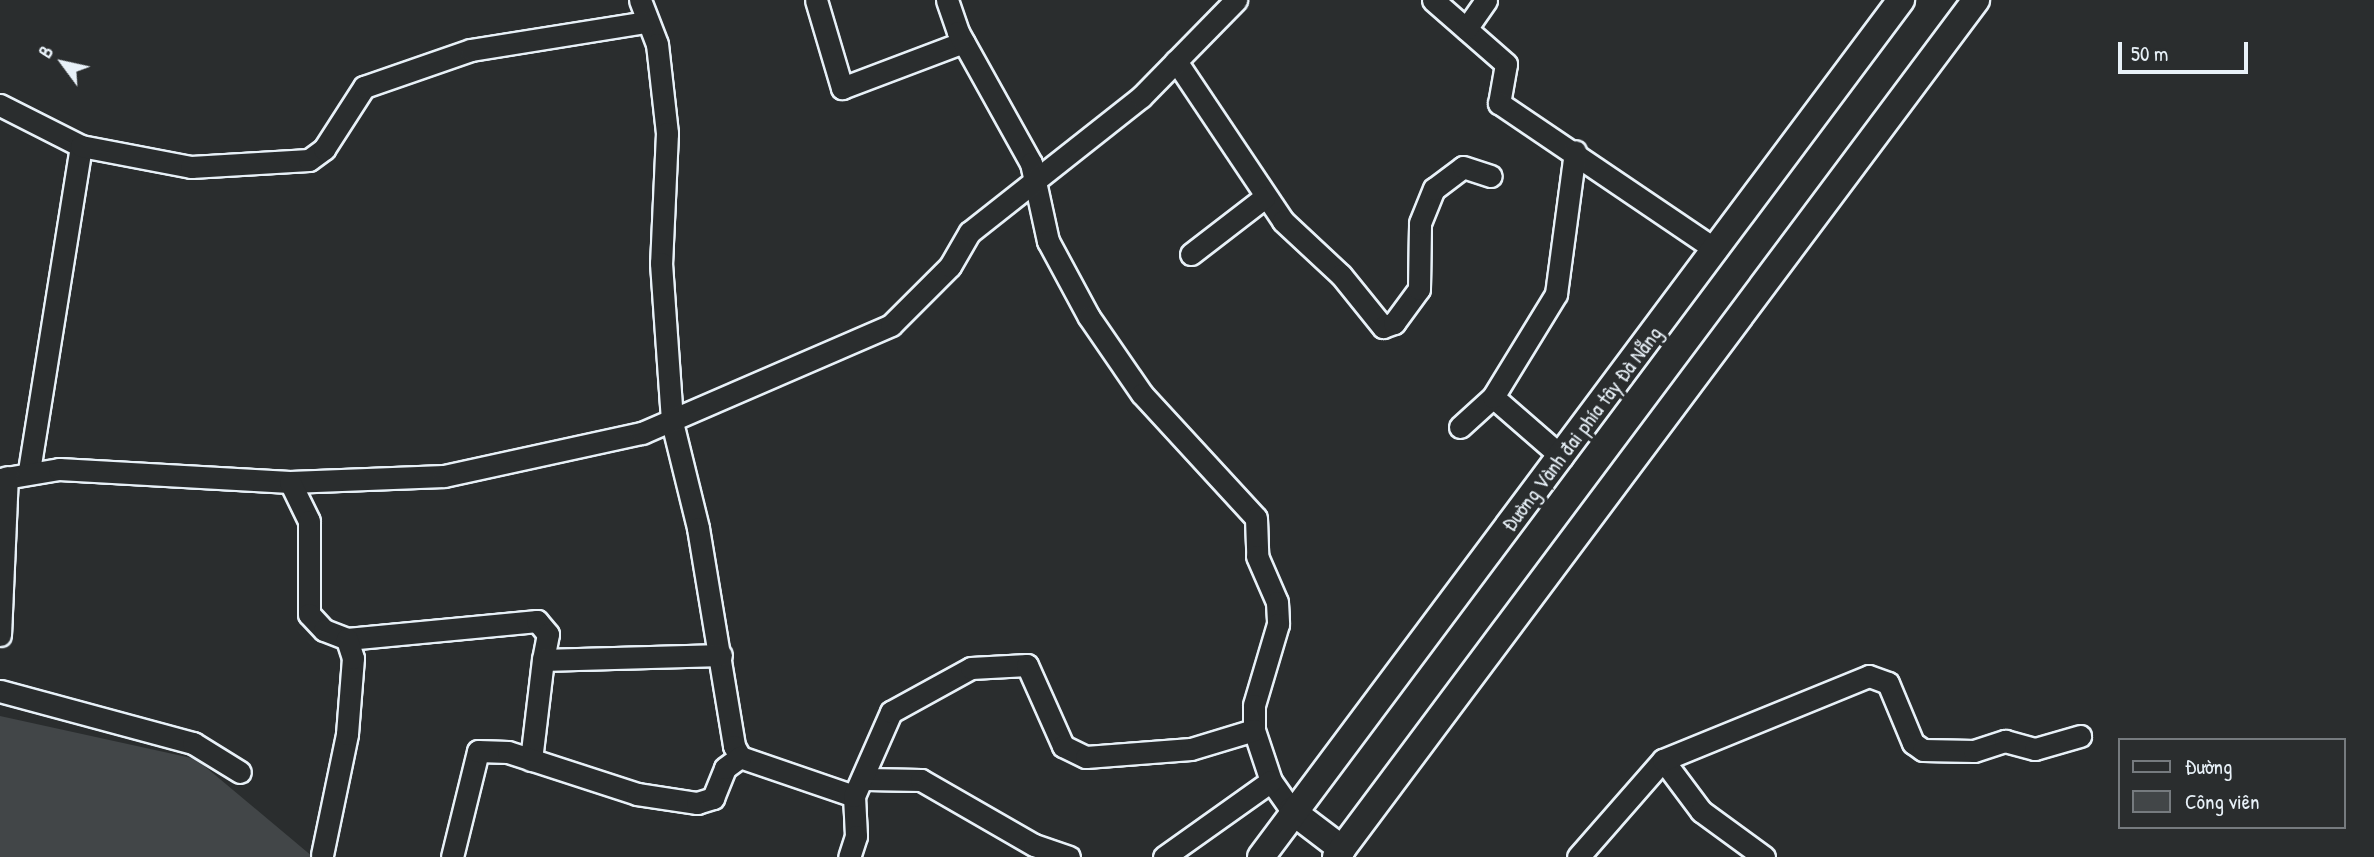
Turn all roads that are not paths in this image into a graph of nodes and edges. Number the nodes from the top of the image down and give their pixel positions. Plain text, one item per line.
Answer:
1 (816, 0) edge
2 (947, 0) edge
3 (1236, 0) edge
4 (1433, 0) edge
5 (1486, 0) edge
6 (1901, 0) edge
7 (1976, 0) edge
8 (643, 6) edge
9 (1466, 29) junction
10 (964, 42) junction
11 (1176, 61) junction
12 (0, 105) edge
13 (81, 146) junction
14 (1575, 151) junction
15 (1491, 176) dead end
16 (1033, 186) junction
17 (1265, 197) junction
18 (1716, 250) junction
19 (1191, 254) dead end
20 (1493, 397) junction
21 (671, 422) junction
22 (1460, 427) dead end
23 (1562, 457) junction
24 (29, 472) junction
25 (4, 478) edge
26 (290, 482) junction
27 (0, 635) edge
28 (347, 639) junction
29 (721, 655) junction
30 (543, 660) junction
31 (0, 691) edge
32 (1254, 730) junction
33 (2080, 736) dead end
34 (740, 757) junction
35 (531, 760) junction
36 (1663, 760) junction
37 (240, 772) dead end
38 (1271, 781) junction
39 (860, 788) junction
40 (1292, 811) junction
41 (1344, 854) edge
42 (322, 855) edge
43 (452, 857) edge
44 (849, 857) edge
45 (1069, 857) edge
46 (1164, 857) edge
47 (1261, 857) edge
48 (1578, 857) edge
49 (1764, 857) edge

1 - 10 street
2 - 10 street
3 - 11 street
4 - 9 street
5 - 9 street
6 - 18 main road, Đường Vành đai phía tây Đà Nẵng
7 - 41 main road
8 - 13 street
8 - 21 street
9 - 14 street
10 - 16 street
11 - 16 street
11 - 17 street
12 - 13 street
13 - 24 street
14 - 18 street
14 - 20 street
15 - 17 street
16 - 21 street
16 - 32 street
17 - 19 street
18 - 23 main road, Đường Vành đai phía tây Đà Nẵng
20 - 22 street
20 - 23 street
21 - 26 street
21 - 29 street
23 - 40 main road, Đường Vành đai phía tây Đà Nẵng
24 - 25 street
24 - 26 street
25 - 27 street
26 - 28 street
28 - 30 street
28 - 42 street
29 - 30 street
29 - 34 street
30 - 35 street
31 - 37 street
32 - 38 street
32 - 39 street
33 - 36 street
34 - 35 street
34 - 39 street
35 - 43 street
36 - 48 street
36 - 49 street
38 - 40 street
38 - 46 street
39 - 44 street
39 - 45 street
40 - 41 main road
40 - 47 main road, Đường Vành đai phía tây Đà Nẵng

